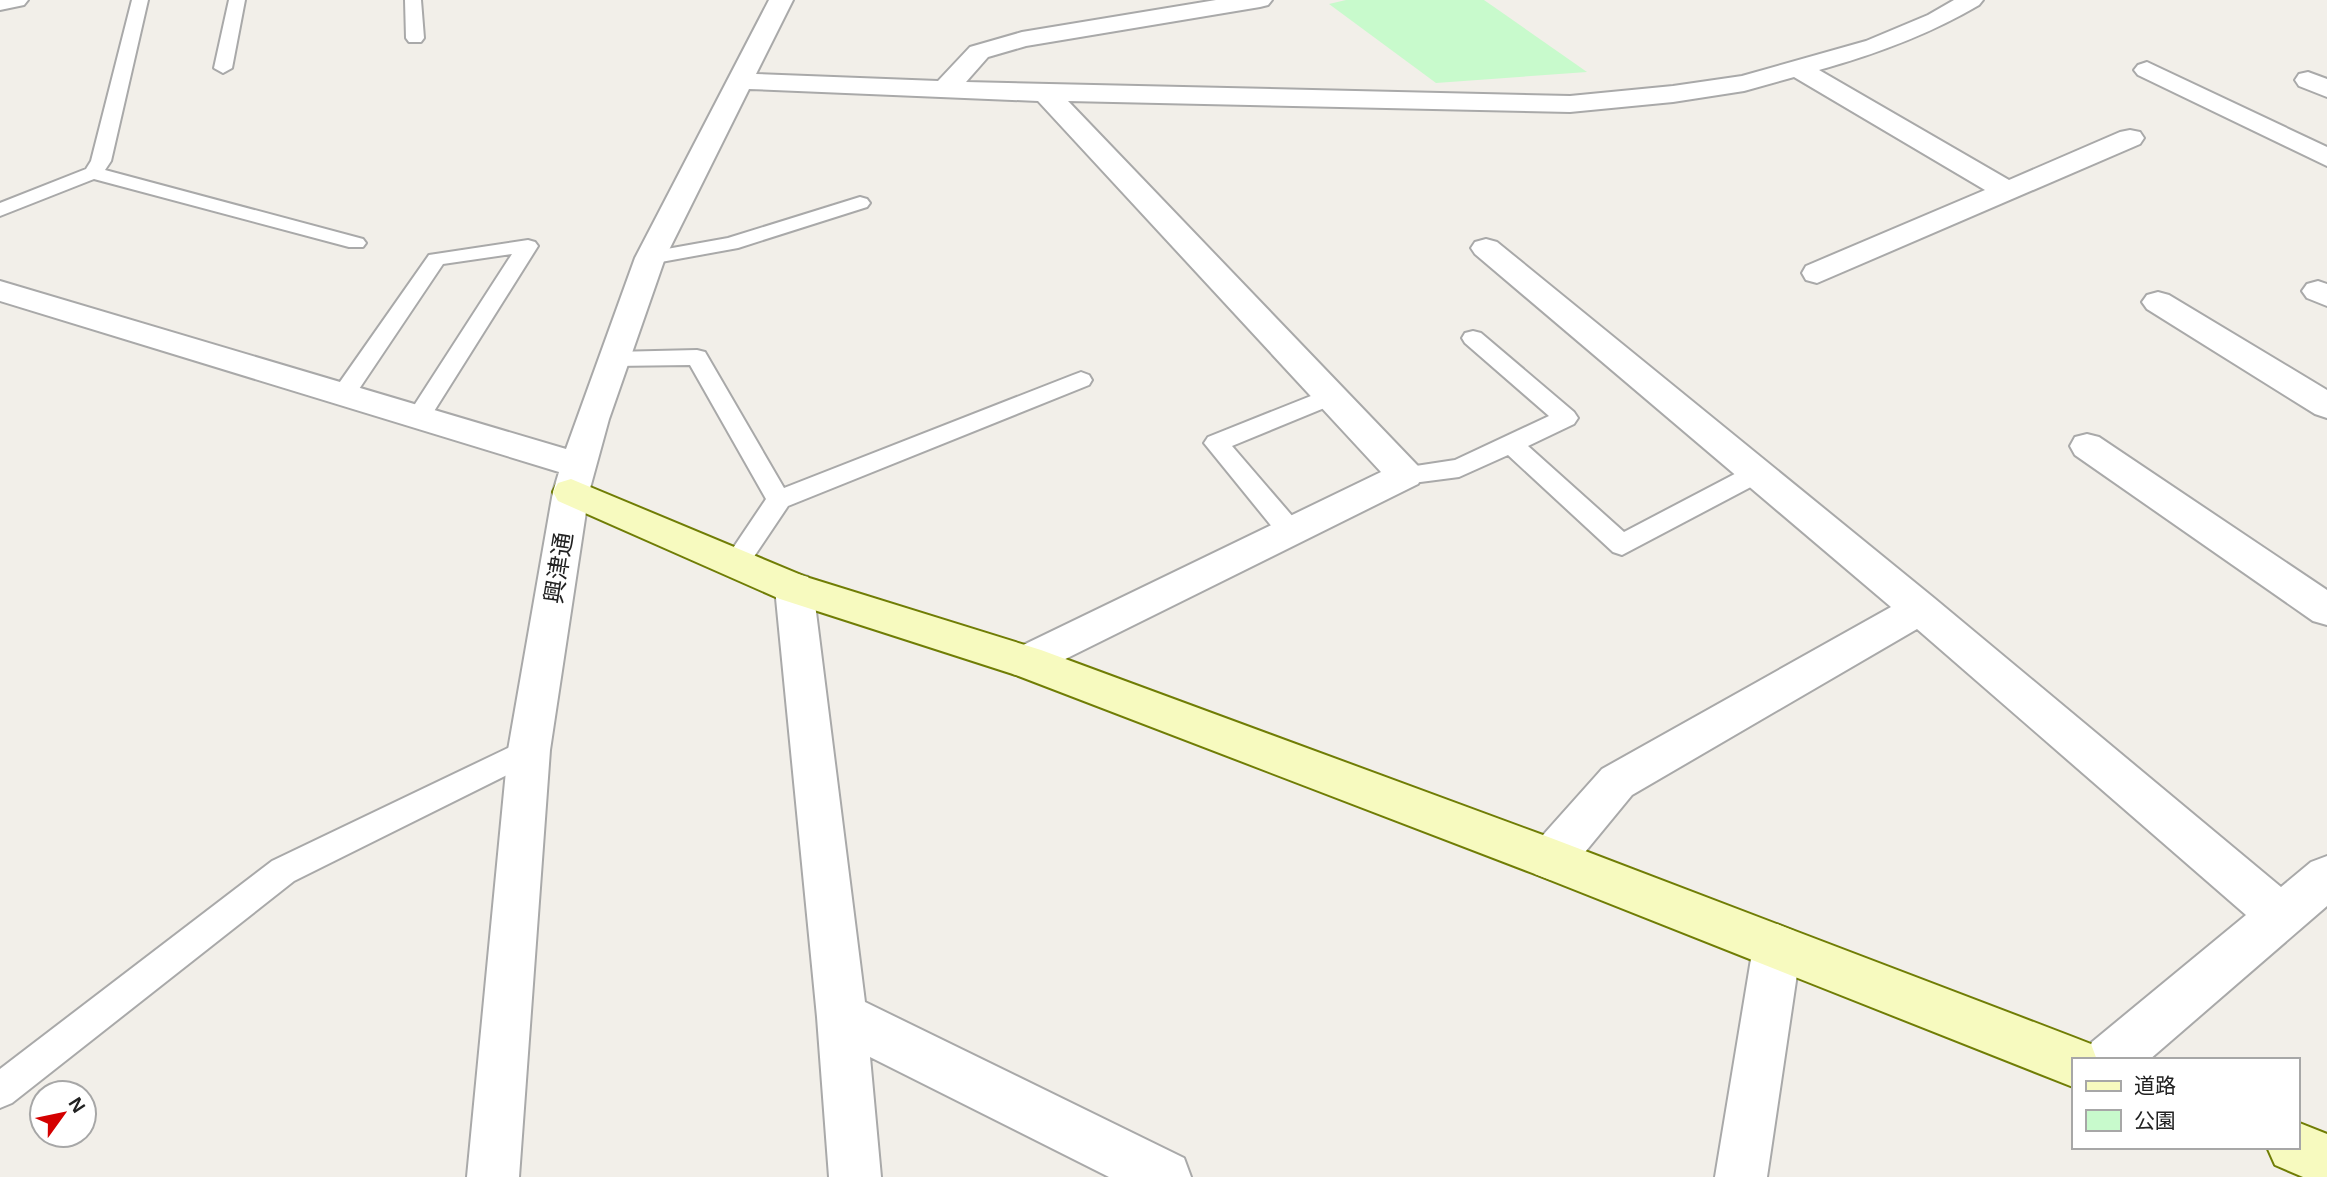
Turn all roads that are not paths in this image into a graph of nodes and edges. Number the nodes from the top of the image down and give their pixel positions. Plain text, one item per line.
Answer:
1 (16, 0) edge
2 (140, 0) edge
3 (236, 0) edge
4 (412, 0) edge
5 (781, 0) edge
6 (1260, 0) edge
7 (1971, 0) edge
8 (0, 3) edge
9 (1217, 4) edge
10 (415, 38) dead end
11 (223, 68) dead end
12 (1797, 68) junction
13 (2147, 69) dead end
14 (742, 81) junction
15 (945, 89) junction
16 (1045, 93) junction
17 (2130, 138) dead end
18 (2327, 158) edge
19 (93, 173) junction
20 (2006, 190) junction
21 (860, 203) dead end
22 (0, 210) edge
23 (356, 243) dead end
24 (1486, 248) dead end
25 (650, 258) junction
26 (1817, 273) dead end
27 (0, 291) edge
28 (2158, 302) dead end
29 (1473, 338) dead end
30 (613, 359) junction
31 (1081, 380) dead end
32 (343, 395) junction
33 (1331, 396) junction
34 (2327, 406) edge
35 (418, 418) junction
36 (1511, 444) junction
37 (2087, 446) dead end
38 (1757, 473) junction
39 (1405, 475) junction
40 (574, 479) junction
41 (779, 500) junction
42 (1290, 531) junction
43 (736, 563) junction
44 (794, 588) junction
45 (1920, 610) junction
46 (2327, 610) edge
47 (1027, 662) junction
48 (529, 750) junction
49 (1551, 859) junction
50 (2327, 877) edge
51 (2280, 915) junction
52 (1777, 947) junction
53 (842, 1017) junction
54 (2112, 1058) edge
55 (2072, 1062) edge
56 (0, 1091) edge
57 (2298, 1149) edge
58 (2327, 1160) edge
59 (493, 1177) edge
60 (855, 1177) edge
61 (1165, 1177) edge
62 (1741, 1177) edge

1 - 8 street
2 - 19 lane
3 - 11 lane
4 - 10 lane
5 - 14 street, 興津通
6 - 9 street
7 - 12 street
9 - 15 street
12 - 16 street
12 - 20 street
13 - 18 street
14 - 15 street
14 - 25 street, 興津通
15 - 16 street
16 - 33 street
17 - 20 street
19 - 22 lane
19 - 23 lane
20 - 26 street
21 - 25 lane
24 - 38 street
25 - 30 street, 興津通
27 - 32 street
28 - 34 street
29 - 36 lane
30 - 40 street, 興津通
30 - 41 lane
31 - 41 lane
32 - 35 street
32 - 35 lane
33 - 39 street
33 - 42 lane
35 - 40 street
36 - 38 lane
36 - 39 lane
37 - 46 street
38 - 45 street
39 - 42 street
40 - 43 street
40 - 48 street, 興津通
41 - 43 lane
42 - 47 street
43 - 44 street
44 - 47 street
44 - 53 street
45 - 49 street
45 - 51 street
47 - 49 street
48 - 56 lane
48 - 59 street, 興津通
49 - 52 street
50 - 51 street
51 - 54 street
52 - 55 street
52 - 62 street
53 - 60 street
53 - 61 street
57 - 58 street

